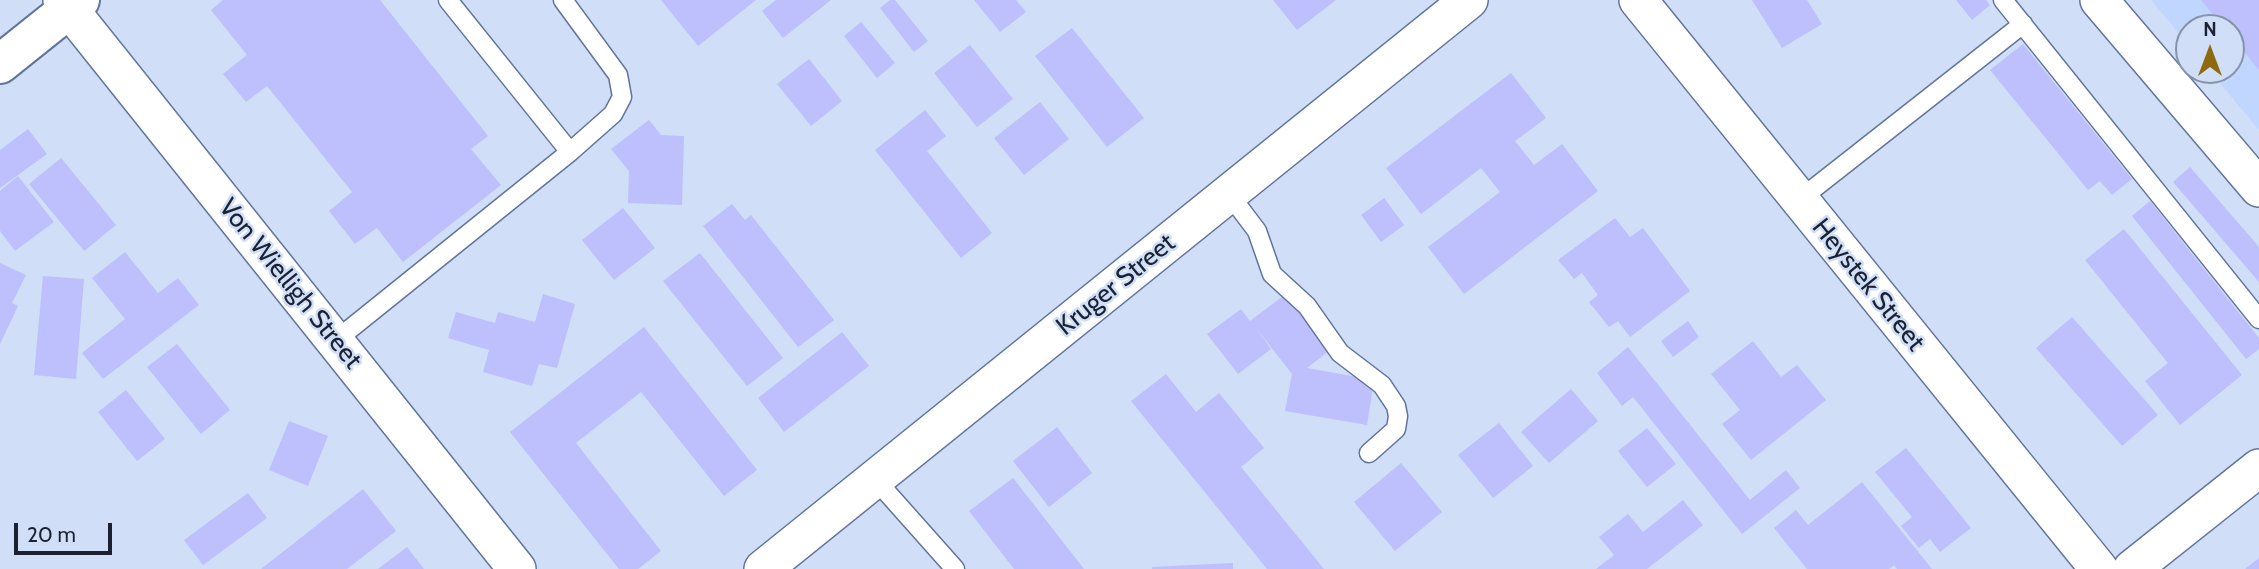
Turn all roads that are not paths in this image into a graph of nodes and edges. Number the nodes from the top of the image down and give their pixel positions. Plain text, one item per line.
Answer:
1 (448, 0) edge
2 (563, 0) edge
3 (1469, 0) edge
4 (1637, 0) edge
5 (2003, 0) edge
6 (2099, 0) edge
7 (70, 3) edge
8 (2022, 24) junction
9 (0, 64) edge
10 (570, 152) junction
11 (2259, 188) edge
12 (1229, 194) junction
13 (1799, 200) junction
14 (2259, 319) edge
15 (335, 341) junction
16 (1369, 453) dead end
17 (2259, 468) edge
18 (875, 479) junction
19 (517, 569) edge
20 (763, 569) edge
21 (955, 569) edge
22 (2099, 569) edge
23 (2132, 569) edge

1 - 10 lane
2 - 10 lane
3 - 12 street, Kruger Street
4 - 13 street, Heystek Street
5 - 8 lane
6 - 11 street
7 - 9 street
7 - 15 street, Von Wielligh Street
8 - 13 lane
8 - 14 lane
10 - 15 lane
12 - 16 lane
12 - 18 street, Kruger Street
13 - 22 street, Heystek Street
15 - 19 street, Von Wielligh Street
17 - 23 street
18 - 20 street, Kruger Street
18 - 21 lane

